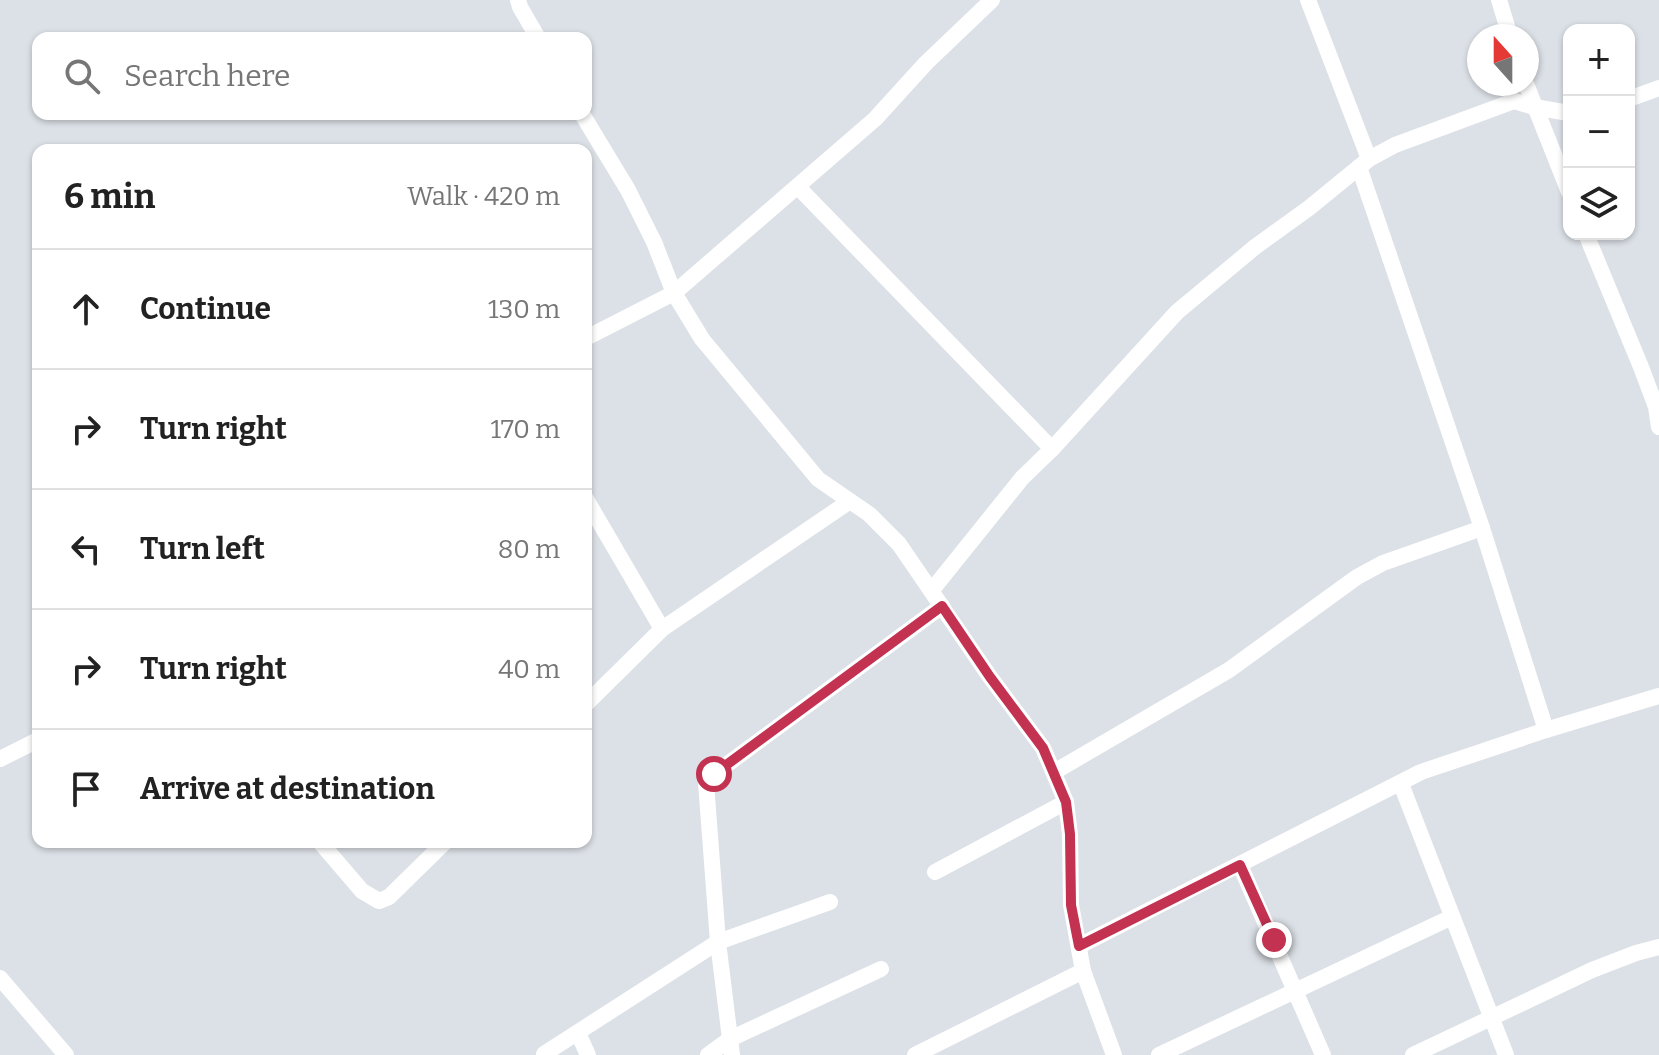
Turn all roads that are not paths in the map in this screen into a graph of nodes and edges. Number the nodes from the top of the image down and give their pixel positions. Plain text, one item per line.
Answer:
1 (518, 0) edge
2 (992, 0) edge
3 (1308, 0) edge
4 (1499, 0) edge
5 (1506, 24) edge
6 (535, 32) edge
7 (1659, 88) edge
8 (1530, 96) edge
9 (1635, 97) edge
10 (1534, 107) junction
11 (1563, 112) edge
12 (586, 120) edge
13 (1364, 163) junction
14 (1563, 177) edge
15 (798, 187) junction
16 (1588, 240) edge
17 (674, 293) junction
18 (592, 335) edge
19 (1659, 427) edge
20 (1052, 449) junction
21 (850, 501) junction
22 (592, 509) edge
23 (1482, 528) junction
24 (932, 590) junction
25 (942, 606) junction
26 (662, 629) junction
27 (1659, 696) edge
28 (592, 698) edge
29 (1546, 730) junction
30 (32, 743) edge
31 (0, 759) edge
32 (1054, 772) junction
33 (1401, 784) junction
34 (1066, 802) junction
35 (325, 848) edge
36 (439, 848) edge
37 (1240, 865) junction
38 (935, 872) dead end
39 (830, 902) dead end
40 (1452, 917) junction
41 (718, 942) junction
42 (1079, 946) junction
43 (1659, 947) edge
44 (881, 969) dead end
45 (1083, 971) junction
46 (0, 978) edge
47 (1296, 991) junction
48 (1492, 1018) junction
49 (578, 1033) junction
50 (731, 1047) edge
51 (544, 1054) edge
52 (66, 1055) edge
53 (588, 1055) edge
54 (708, 1055) edge
55 (915, 1055) edge
56 (1114, 1055) edge
57 (1159, 1055) edge
58 (1323, 1055) edge
59 (1413, 1055) edge
60 (1506, 1055) edge

1 - 6 street
2 - 15 street
3 - 13 street
4 - 5 street
7 - 9 street
8 - 10 street
10 - 11 street
10 - 13 street
10 - 14 street
12 - 17 street
13 - 20 street
13 - 23 street
15 - 17 street
15 - 20 street
16 - 19 street
17 - 18 street
17 - 21 street
20 - 24 street
21 - 24 street
21 - 26 street
22 - 26 street
23 - 29 street
23 - 32 street
24 - 25 street
25 - 32 street
25 - 41 street
26 - 28 street
27 - 29 street
29 - 33 street
30 - 31 street
32 - 34 street
33 - 37 street
33 - 40 street
34 - 38 street
34 - 42 street
35 - 36 street
37 - 42 street
37 - 47 street
39 - 41 street
40 - 47 street
40 - 48 street
41 - 49 street
41 - 50 street
42 - 45 street
43 - 48 street
44 - 50 street
45 - 55 street
45 - 56 street
46 - 52 street
47 - 57 street
47 - 58 street
48 - 59 street
48 - 60 street
49 - 51 street
49 - 53 street
50 - 54 street

